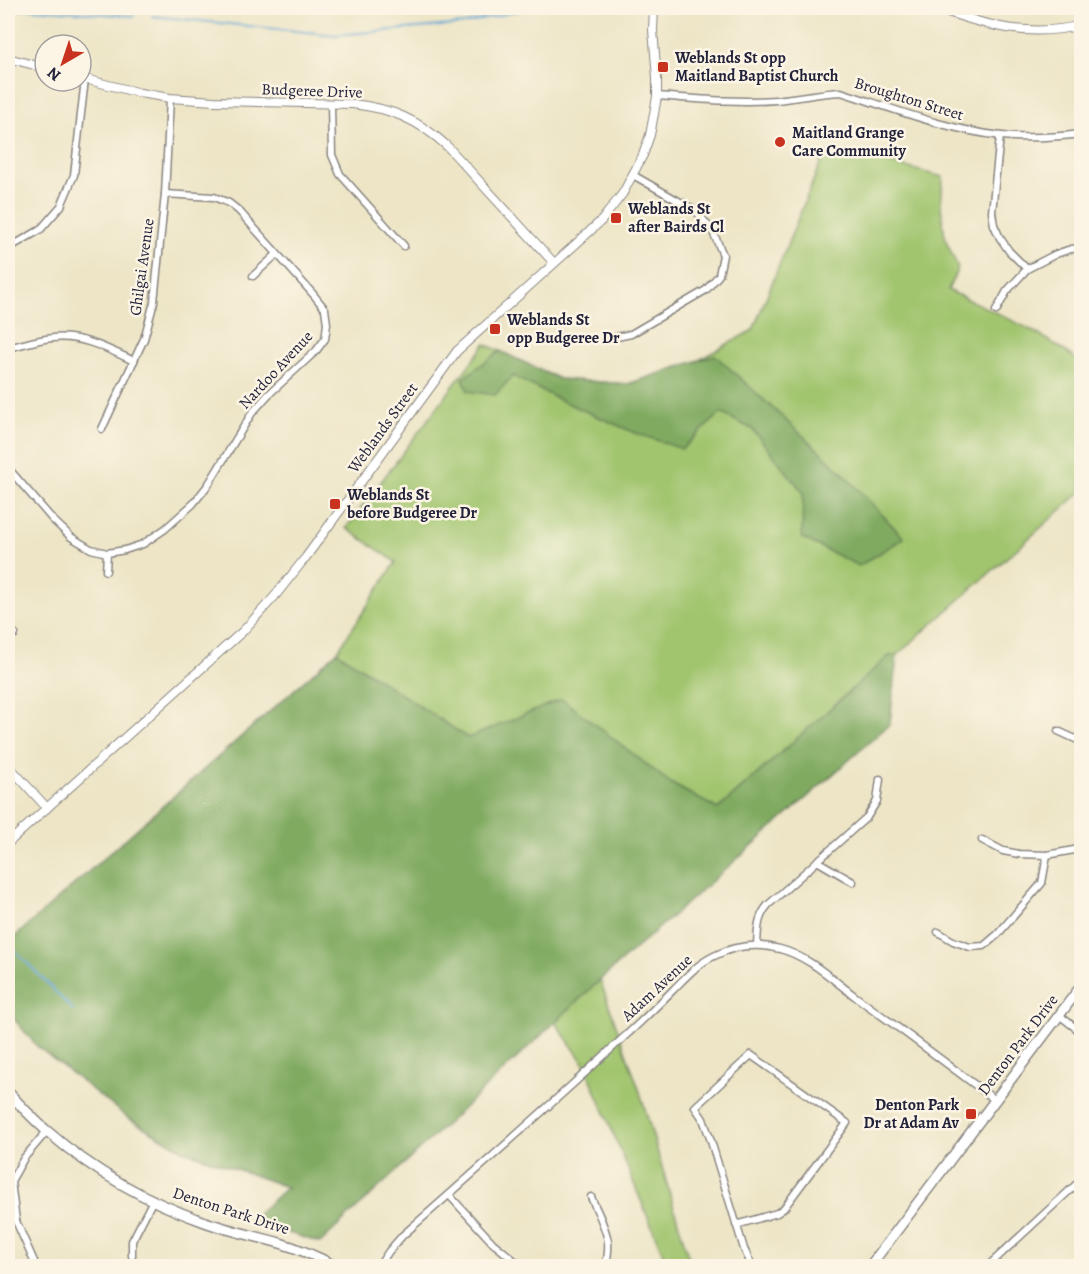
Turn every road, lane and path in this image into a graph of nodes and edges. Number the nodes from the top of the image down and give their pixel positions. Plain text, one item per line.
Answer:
1 (654, 8) edge
2 (937, 8) edge
3 (1082, 25) edge
4 (8, 58) edge
5 (33, 65) edge
6 (93, 81) edge
7 (82, 93) edge
8 (657, 96) junction
9 (170, 98) junction
10 (331, 104) junction
11 (1082, 134) edge
12 (1000, 136) junction
13 (633, 175) junction
14 (165, 194) junction
15 (404, 246) dead end
16 (8, 247) edge
17 (1082, 249) edge
18 (277, 254) junction
19 (554, 263) junction
20 (1027, 269) junction
21 (253, 276) dead end
22 (996, 310) dead end
23 (612, 338) dead end
24 (8, 348) edge
25 (134, 360) junction
26 (102, 429) dead end
27 (8, 468) edge
28 (107, 553) junction
29 (106, 571) dead end
30 (8, 626) edge
31 (15, 634) dead end
32 (1058, 731) dead end
33 (1082, 742) edge
34 (8, 765) edge
35 (880, 779) dead end
36 (47, 808) junction
37 (982, 840) dead end
38 (8, 843) edge
39 (1082, 851) edge
40 (1047, 855) junction
41 (817, 861) junction
42 (854, 882) dead end
43 (938, 932) dead end
44 (757, 945) junction
45 (1082, 985) edge
46 (1059, 1016) junction
47 (1082, 1033) edge
48 (8, 1092) edge
49 (995, 1100) junction
50 (47, 1131) junction
51 (1082, 1179) edge
52 (9, 1181) edge
53 (449, 1194) junction
54 (591, 1197) dead end
55 (153, 1200) junction
56 (736, 1225) junction
57 (132, 1256) dead end
58 (36, 1266) edge
59 (335, 1266) edge
60 (379, 1266) edge
61 (521, 1266) edge
62 (606, 1266) edge
63 (752, 1266) edge
64 (870, 1266) edge
65 (988, 1266) edge

1 - 8 street, Weblands Street
2 - 3 street
4 - 5 street
6 - 9 street, Budgeree Drive
7 - 16 street
8 - 12 street, Broughton Street
8 - 13 street, Weblands Street
9 - 10 street, Budgeree Drive
9 - 14 street, Ghilgai Avenue
10 - 15 street
10 - 19 street, Budgeree Drive
11 - 12 street, Broughton Street
12 - 20 street
13 - 19 street, Weblands Street
13 - 23 street
14 - 18 street, Nardoo Avenue
14 - 25 street, Ghilgai Avenue
17 - 20 street
18 - 21 street
18 - 28 street, Nardoo Avenue
19 - 36 street, Weblands Street
20 - 22 street
24 - 25 street
25 - 26 street, Ghilgai Avenue
27 - 28 street
28 - 29 street
30 - 31 street
32 - 33 street
34 - 36 street
35 - 41 street
36 - 38 street, Weblands Street
37 - 40 street
39 - 40 street
40 - 43 street
41 - 42 street
41 - 44 street
44 - 49 street, Adam Avenue
44 - 53 street, Adam Avenue
45 - 46 main road, Denton Park Drive
46 - 47 street
46 - 49 main road, Denton Park Drive
48 - 50 main road, Denton Park Drive
49 - 64 main road, Denton Park Drive
50 - 52 street
50 - 55 main road, Denton Park Drive
51 - 65 street
52 - 58 street
53 - 60 street, Adam Avenue
53 - 61 street
54 - 62 street
55 - 57 street
55 - 59 main road, Denton Park Drive
56 - 56 street
56 - 63 street

